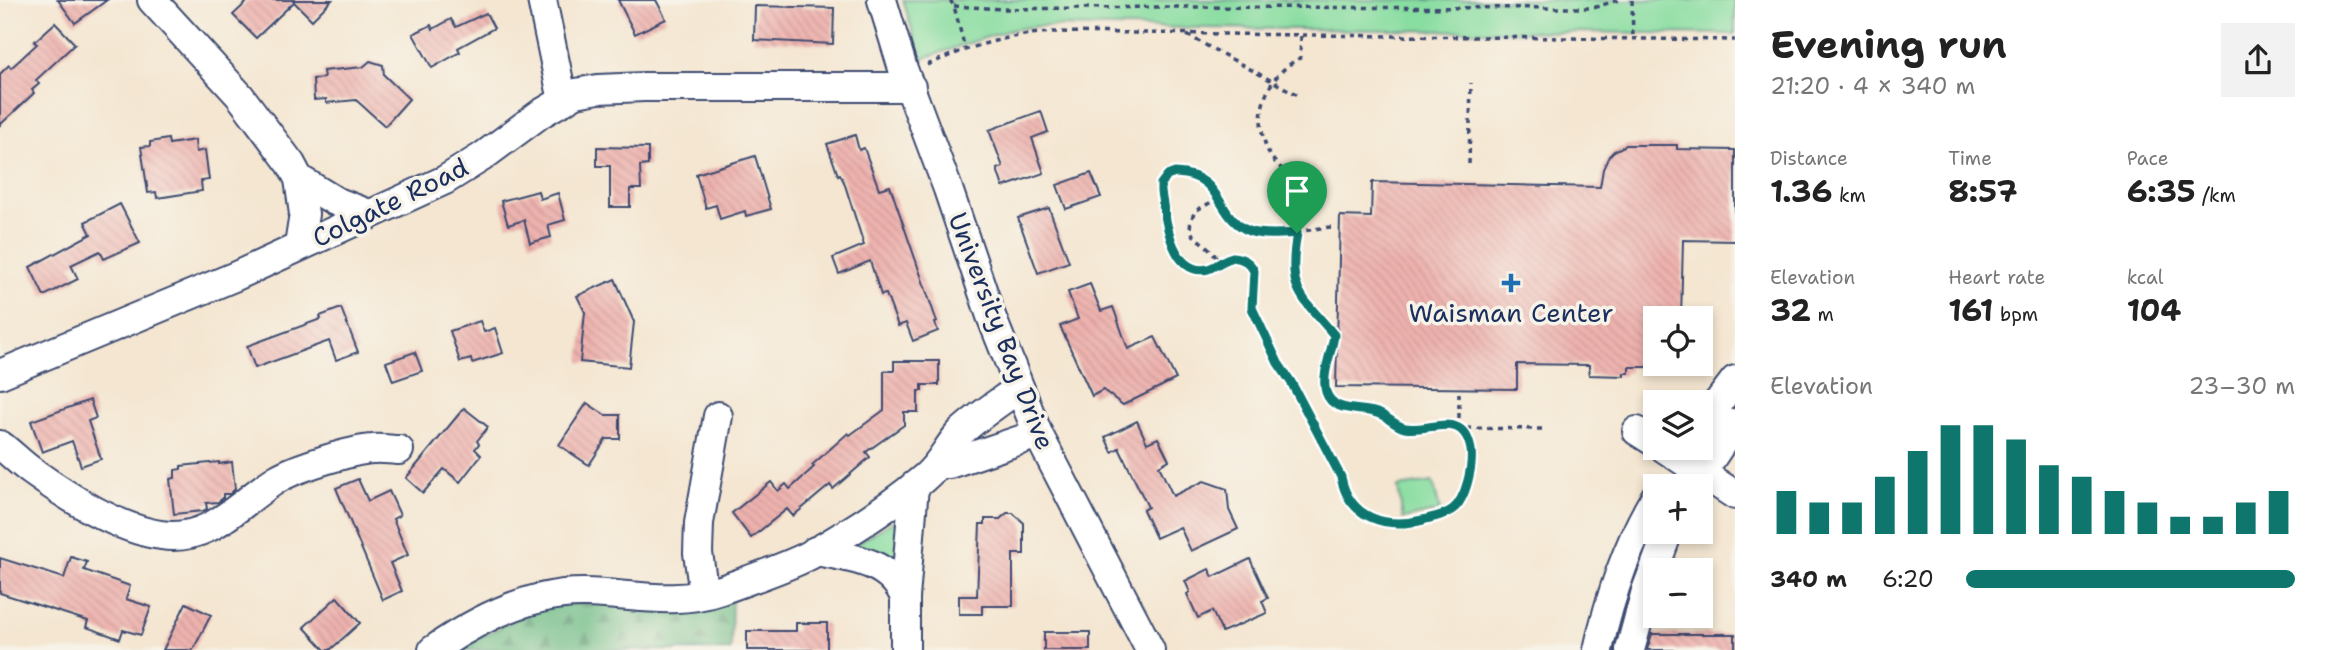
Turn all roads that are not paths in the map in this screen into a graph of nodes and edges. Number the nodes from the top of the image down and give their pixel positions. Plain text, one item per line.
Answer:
1 (152, 0) edge
2 (542, 0) edge
3 (881, 0) edge
4 (907, 78) junction
5 (563, 101) junction
6 (299, 179) junction
7 (369, 214) junction
8 (299, 246) junction
9 (0, 374) edge
10 (1735, 380) edge
11 (1020, 388) junction
12 (1713, 409) edge
13 (718, 416) dead end
14 (1735, 423) edge
15 (1038, 434) junction
16 (1713, 434) edge
17 (0, 445) edge
18 (400, 450) dead end
19 (1681, 460) edge
20 (940, 464) junction
21 (914, 486) junction
22 (1735, 495) edge
23 (1643, 520) edge
24 (1664, 544) edge
25 (816, 551) junction
26 (704, 594) junction
27 (905, 598) junction
28 (433, 650) edge
29 (905, 650) edge
30 (1150, 650) edge
31 (1598, 650) edge
32 (1630, 650) edge

1 - 6 street
2 - 5 street
3 - 4 street, University Bay Drive
4 - 5 street, Colgate Road
4 - 11 street, University Bay Drive
5 - 7 street, Colgate Road
6 - 7 street
6 - 8 street
7 - 8 street, Colgate Road
8 - 9 street, Colgate Road
10 - 12 street
11 - 15 street, University Bay Drive
11 - 20 street
13 - 26 street
14 - 16 street
15 - 20 street
15 - 30 street, University Bay Drive
17 - 18 street
19 - 22 street
20 - 21 street
21 - 25 street
21 - 27 street
23 - 31 street
24 - 32 street
25 - 26 street
25 - 27 street
26 - 28 street
27 - 29 street

